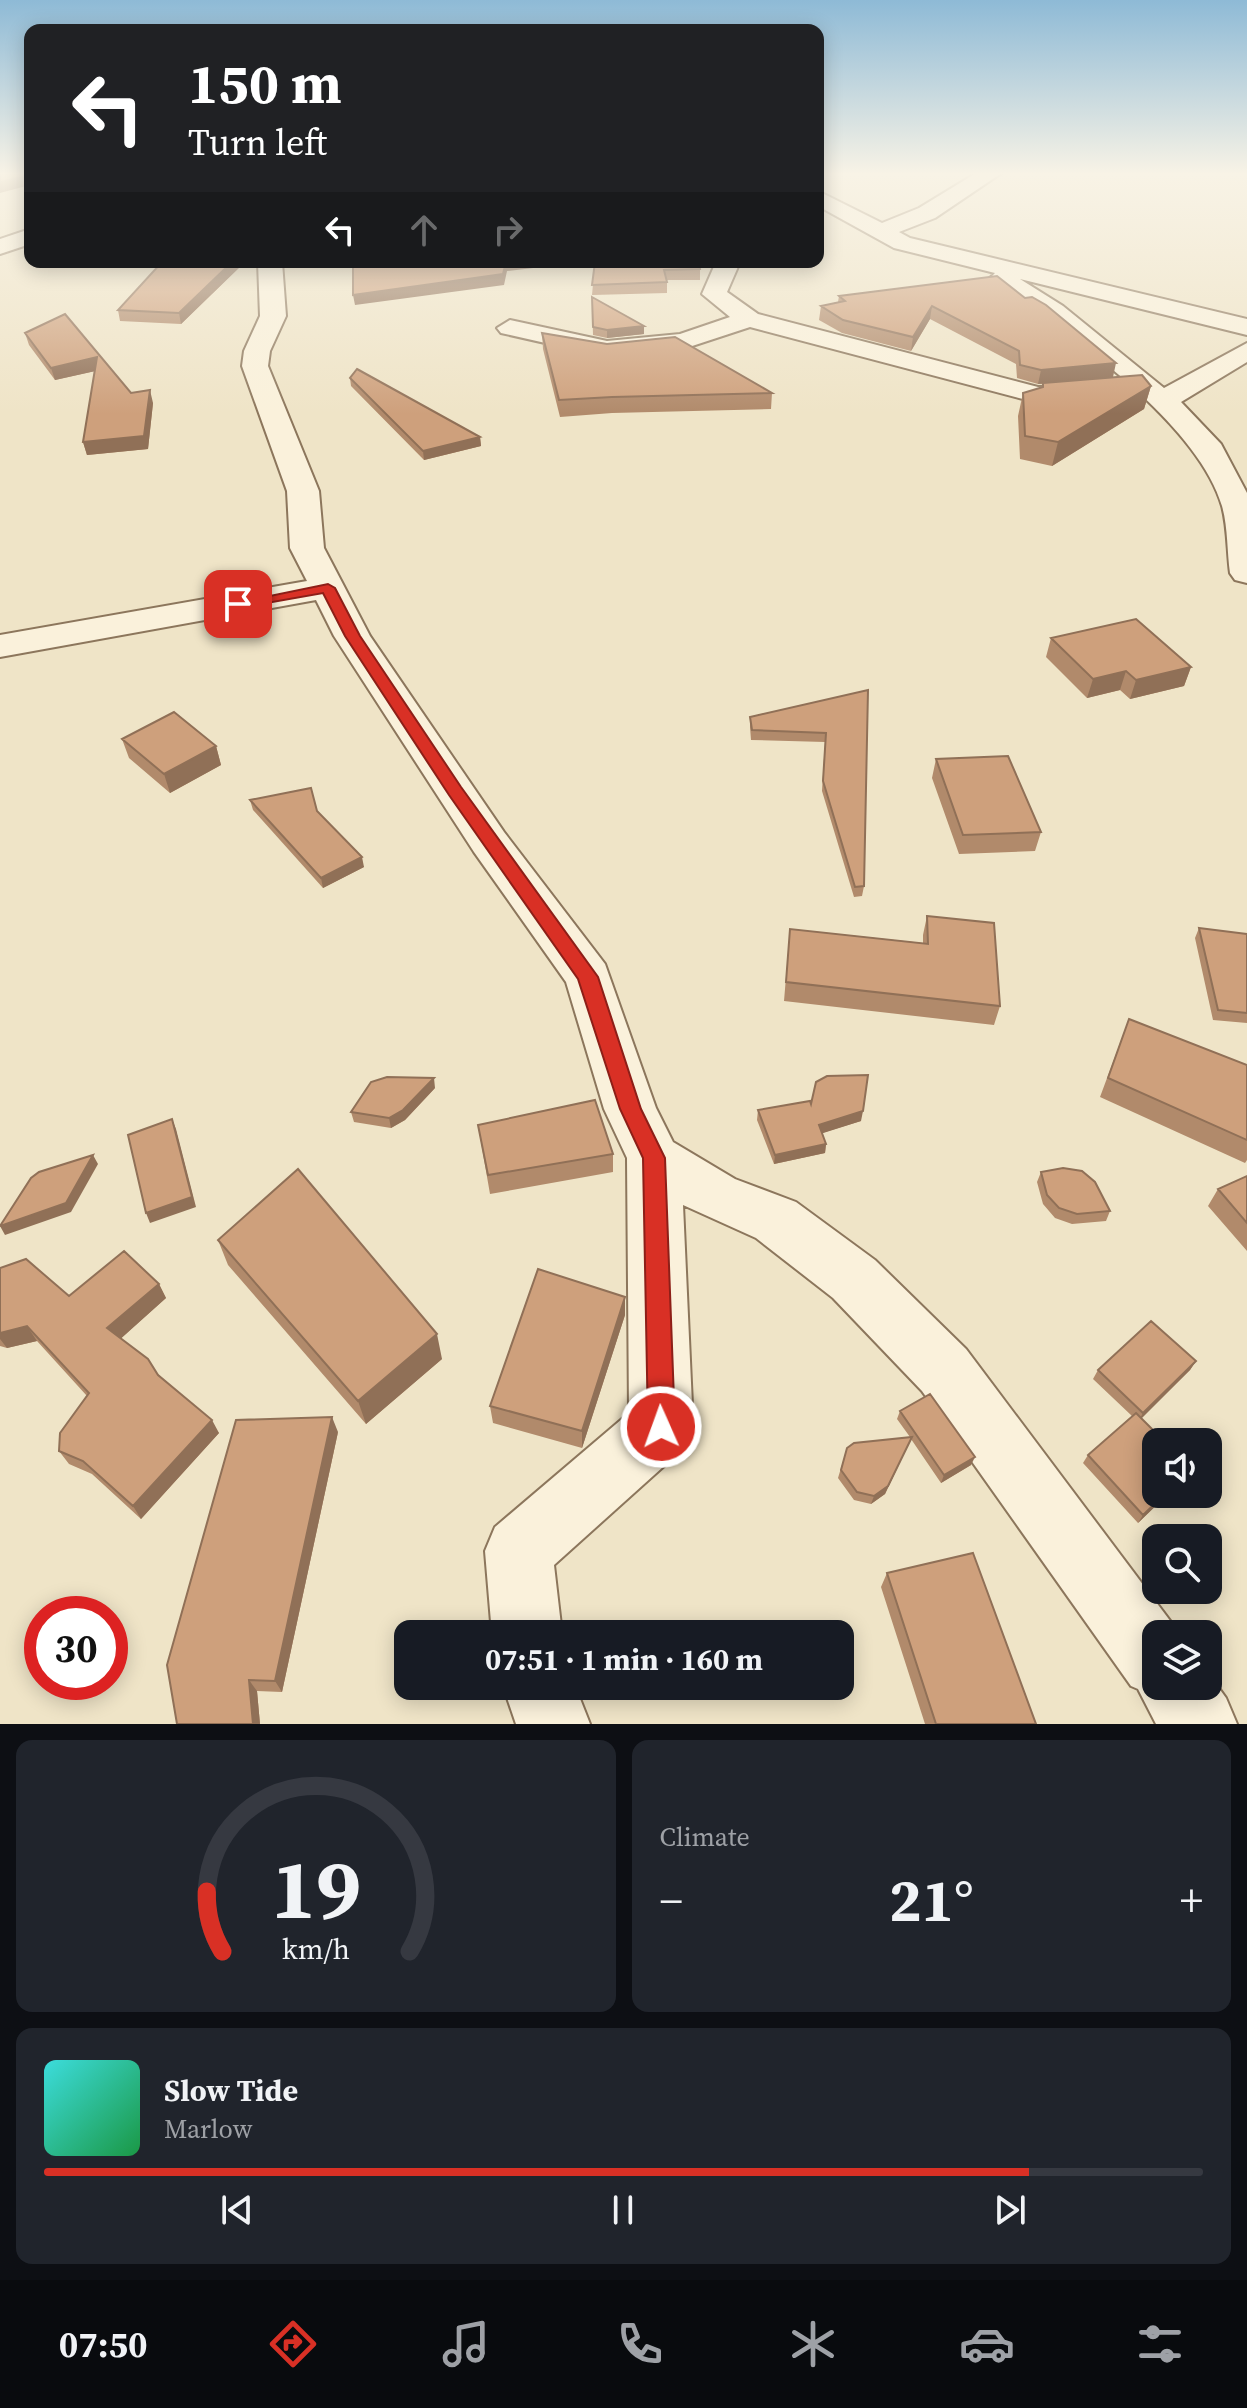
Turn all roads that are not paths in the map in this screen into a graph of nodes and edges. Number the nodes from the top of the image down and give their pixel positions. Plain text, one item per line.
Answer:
1 (936, 252) edge
2 (971, 262) junction
3 (270, 268) edge
4 (725, 268) edge
5 (749, 319) junction
6 (1247, 327) edge
7 (510, 328) dead end
8 (1247, 351) edge
9 (1153, 393) junction
10 (1247, 573) edge
11 (328, 588) junction
12 (0, 646) edge
13 (654, 1158) junction
14 (526, 1620) edge
15 (1142, 1642) edge
16 (544, 1700) edge
17 (1183, 1700) edge
18 (553, 1724) edge
19 (1200, 1724) edge

1 - 2 street
2 - 6 street
2 - 9 street
3 - 11 street
4 - 5 street
5 - 7 street
5 - 9 street
8 - 9 street
9 - 10 street
11 - 12 street
11 - 13 street
13 - 14 street
13 - 15 street
16 - 18 street
17 - 19 street

